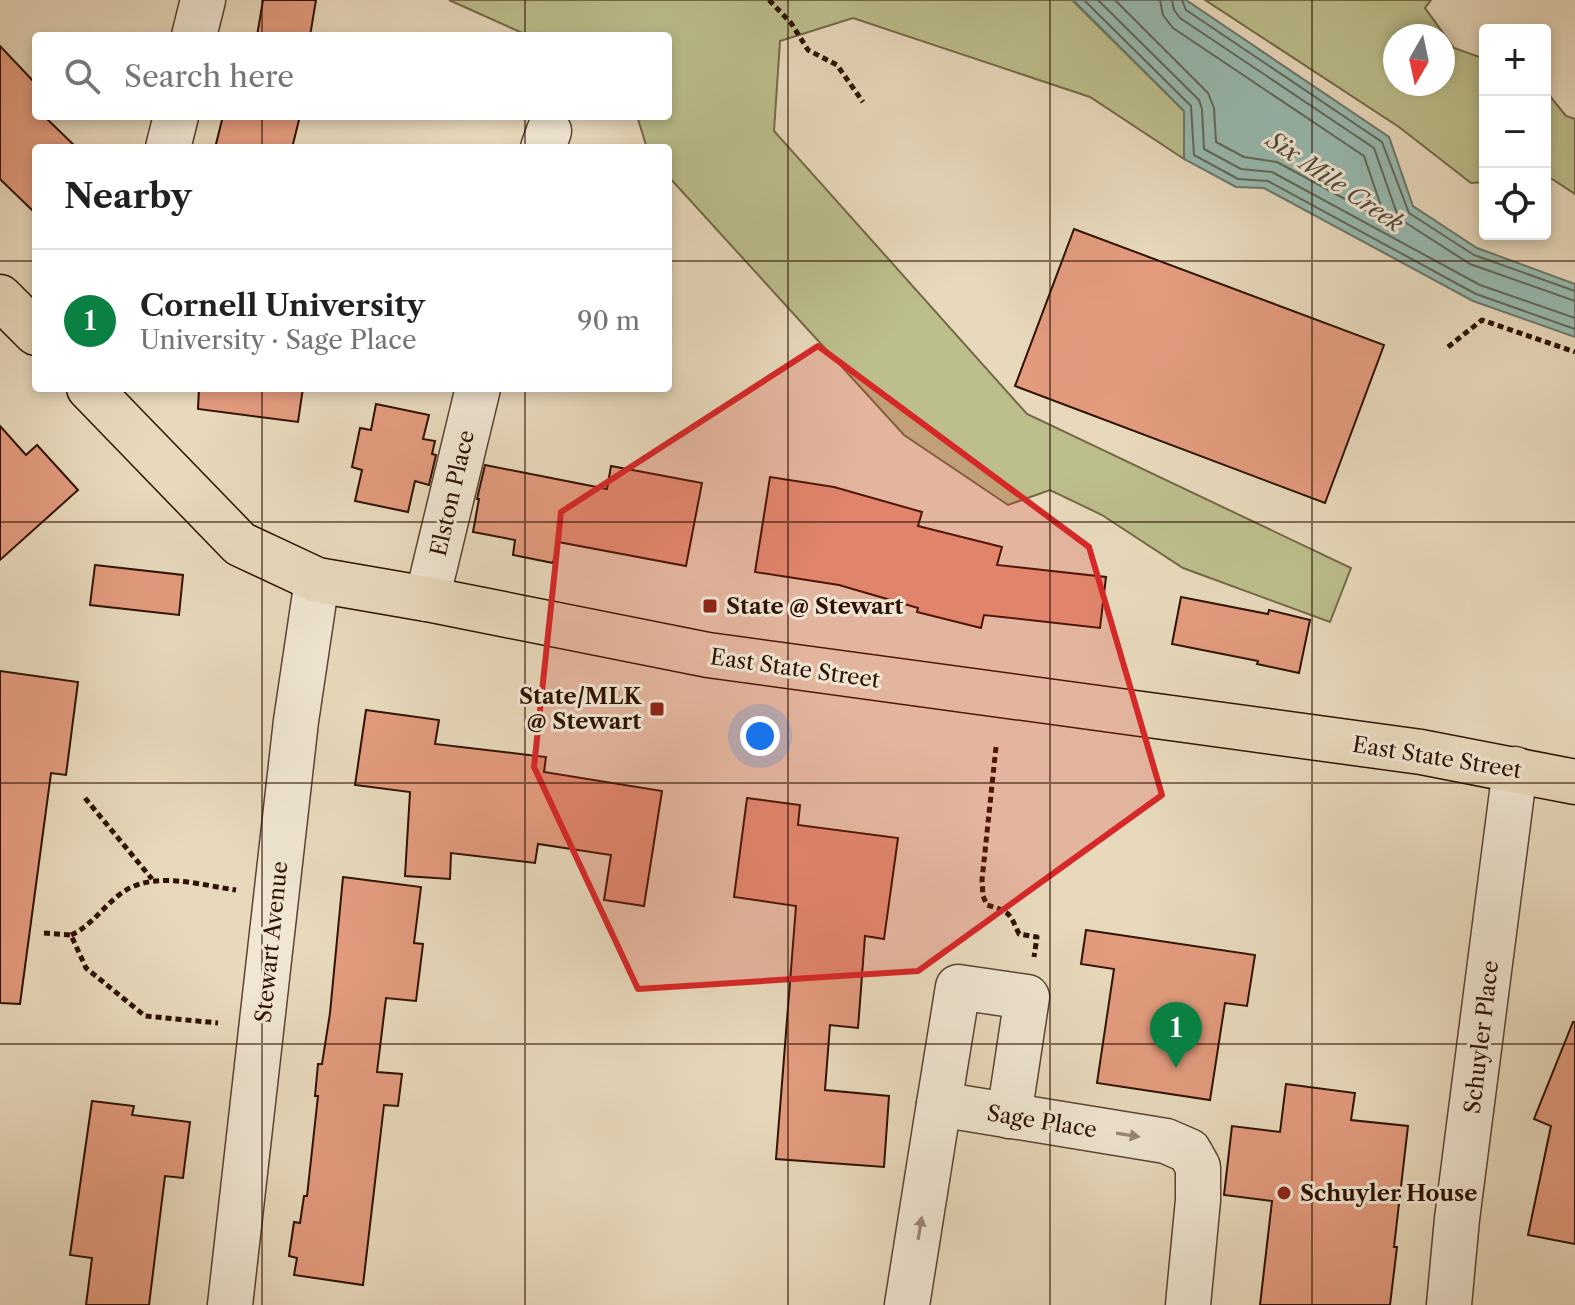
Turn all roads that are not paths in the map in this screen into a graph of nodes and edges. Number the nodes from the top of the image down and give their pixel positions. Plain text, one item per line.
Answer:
1 (203, 0) edge
2 (195, 32) edge
3 (175, 120) edge
4 (169, 144) edge
5 (0, 297) edge
6 (32, 329) edge
7 (477, 392) edge
8 (103, 394) edge
9 (317, 580) junction
10 (427, 599) junction
11 (1515, 769) junction
12 (1575, 782) edge
13 (939, 1104) junction
14 (1009, 1116) junction
15 (230, 1305) edge
16 (907, 1305) edge
17 (1188, 1305) edge
18 (1449, 1305) edge

1 - 2 street
3 - 4 street
5 - 6 highway
7 - 10 street, Elston Place
8 - 9 highway, East State Street
9 - 10 highway, East State Street
9 - 15 street, Stewart Avenue
10 - 11 highway, East State Street
11 - 12 highway, East State Street
11 - 18 street, Schuyler Place
13 - 14 street, Sage Place
13 - 14 street
16 -> 13 street
14 -> 17 street, Sage Place

